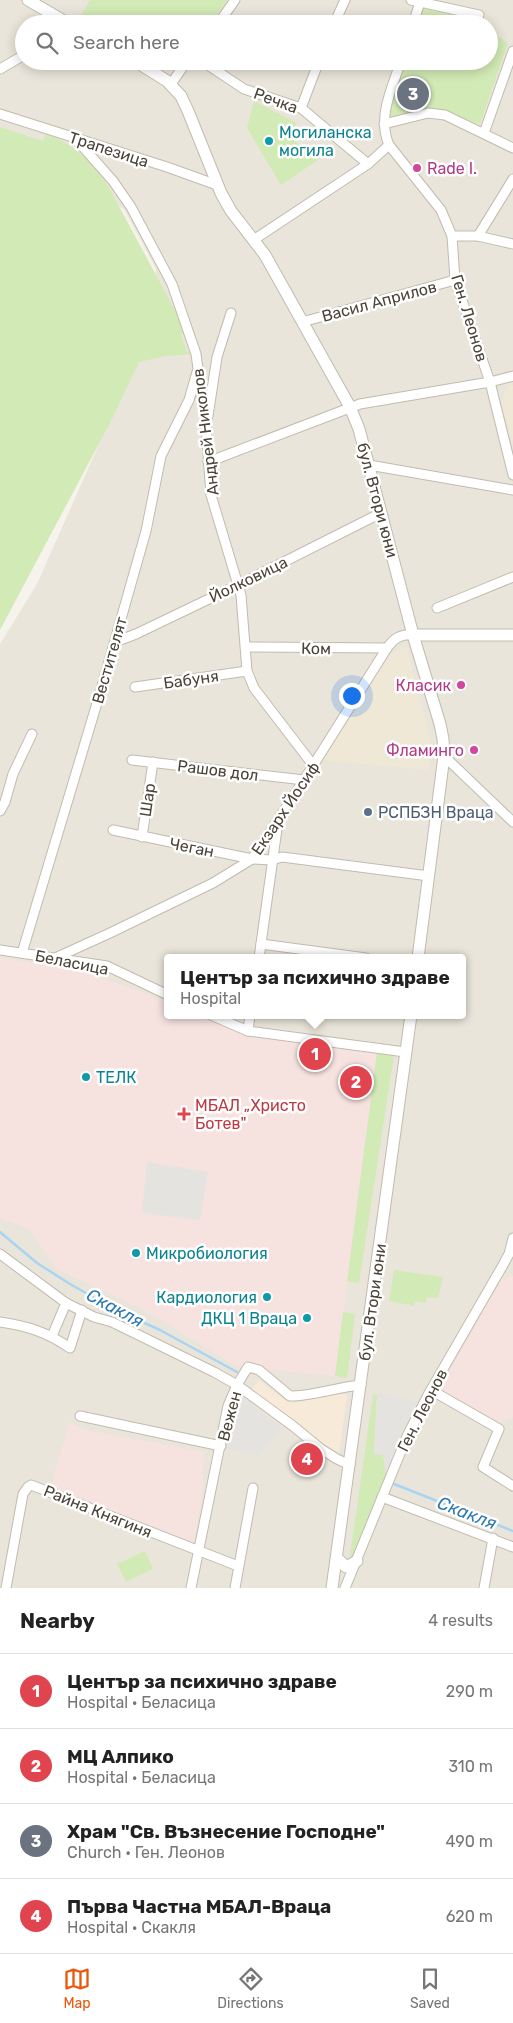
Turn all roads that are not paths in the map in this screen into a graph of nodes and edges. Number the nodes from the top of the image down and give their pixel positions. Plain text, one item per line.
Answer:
1 (28, 0) edge
2 (235, 0) edge
3 (345, 0) edge
4 (416, 1) edge
5 (54, 15) edge
6 (224, 15) edge
7 (338, 15) edge
8 (414, 15) edge
9 (479, 15) dead end
10 (513, 51) edge
11 (15, 60) edge
12 (0, 69) edge
13 (150, 70) edge
14 (181, 70) edge
15 (216, 70) edge
16 (316, 70) edge
17 (398, 70) edge
18 (171, 84) junction
19 (301, 108) junction
20 (0, 114) edge
21 (384, 124) junction
22 (484, 133) junction
23 (75, 138) junction
24 (389, 146) junction
25 (513, 148) edge
26 (368, 164) junction
27 (513, 179) edge
28 (217, 185) junction
29 (452, 236) junction
30 (478, 236) junction
31 (255, 239) junction
32 (513, 244) edge
33 (455, 280) junction
34 (230, 313) dead end
35 (302, 322) junction
36 (198, 370) junction
37 (513, 376) edge
38 (490, 382) junction
39 (350, 408) junction
40 (206, 426) junction
41 (208, 462) junction
42 (369, 465) junction
43 (513, 475) edge
44 (513, 490) edge
45 (381, 513) junction
46 (513, 577) edge
47 (238, 585) junction
48 (437, 608) dead end
49 (414, 634) junction
50 (513, 635) edge
51 (115, 642) junction
52 (246, 647) junction
53 (386, 648) junction
54 (248, 671) junction
55 (135, 686) dead end
56 (32, 734) dead end
57 (444, 756) junction
58 (132, 760) dead end
59 (153, 762) junction
60 (313, 765) junction
61 (304, 780) junction
62 (0, 811) edge
63 (279, 818) junction
64 (513, 822) edge
65 (112, 830) dead end
66 (142, 837) junction
67 (252, 859) junction
68 (272, 860) junction
69 (429, 876) junction
70 (261, 944) junction
71 (0, 950) edge
72 (22, 952) junction
73 (260, 954) edge
74 (336, 954) edge
75 (419, 954) edge
76 (55, 958) junction
77 (164, 993) edge
78 (222, 1019) edge
79 (249, 1019) edge
80 (410, 1019) edge
81 (248, 1030) junction
82 (405, 1052) junction
83 (513, 1238) edge
84 (0, 1254) edge
85 (66, 1303) junction
86 (82, 1310) junction
87 (0, 1322) edge
88 (52, 1336) junction
89 (237, 1385) junction
90 (361, 1386) junction
91 (431, 1390) junction
92 (80, 1416) dead end
93 (221, 1446) junction
94 (350, 1464) junction
95 (513, 1486) edge
96 (253, 1488) dead end
97 (382, 1496) junction
98 (493, 1538) junction
99 (513, 1546) edge
100 (198, 1550) junction
101 (337, 1558) junction
102 (357, 1561) junction
103 (238, 1566) junction
104 (6, 1588) edge
105 (191, 1588) edge
106 (235, 1588) edge
107 (332, 1588) edge
108 (344, 1588) edge
109 (484, 1588) edge

1 - 5 street
2 - 6 street
3 - 7 street
4 - 8 street
4 - 9 street
10 - 22 street
11 - 12 street
13 - 18 street
14 - 18 street
15 - 19 street, Речка
16 - 19 street
17 - 21 street, Ген. Леонов
18 - 28 street, бул. Втори юни
19 - 26 street, Речка
20 - 23 street, Трапезица
21 - 22 street
21 - 24 street, Ген. Леонов
22 - 25 street
23 - 28 street, Трапезица
23 - 36 street, Андрей Николов
24 - 26 street
24 - 29 street, Ген. Леонов
26 - 31 street
27 - 30 street
28 - 31 street, бул. Втори юни
29 - 30 street
29 - 33 street, Ген. Леонов
30 - 32 street
31 - 35 street, бул. Втори юни
33 - 35 street, Васил Априлов
33 - 38 street, Ген. Леонов
34 - 40 street
35 - 39 street, бул. Втори юни
36 - 40 street, Андрей Николов
36 - 51 street, Вестителят
37 - 38 street
38 - 39 street
38 - 43 street, Ген. Леонов
39 - 41 street
39 - 42 street, бул. Втори юни
40 - 41 street, Андрей Николов
41 - 47 street, Андрей Николов
42 - 44 street
42 - 45 street, бул. Втори юни
45 - 47 street, Йолковица
45 - 49 street, бул. Втори юни
46 - 48 street
47 - 51 street, Йолковица
47 - 52 street, Андрей Николов
49 - 50 street
49 - 53 street, Екзарх Йосиф
49 - 57 street, бул. Втори юни
51 - 72 street, Вестителят
52 - 53 street, Ком
52 - 54 street, Андрей Николов
53 - 60 street, Екзарх Йосиф
54 - 55 street, Бабуня
54 - 60 street, Андрей Николов
56 - 62 street
57 - 64 street
57 - 69 street, бул. Втори юни
58 - 59 street, Рашов дол
59 - 61 street, Рашов дол
59 - 66 street, Шар
60 - 61 street, Екзарх Йосиф
61 - 63 street, Екзарх Йосиф
63 - 67 street, Екзарх Йосиф
63 - 68 street
65 - 66 street, Чеган
66 - 67 street, Чеган
67 - 68 street, Чеган
67 - 76 street, Екзарх Йосиф
68 - 69 street, Чеган
68 - 70 street
69 - 75 street, бул. Втори юни
70 - 73 street
70 - 74 street
71 - 72 street, Беласица
72 - 76 street, Беласица
76 - 77 street, Беласица
78 - 81 street
79 - 81 street
80 - 82 street, бул. Втори юни
81 - 82 street
82 - 90 street, бул. Втори юни
83 - 91 street, Ген. Леонов
84 - 85 street
85 - 86 street
85 - 88 street
86 - 88 street
86 - 89 street
87 - 88 street
89 - 90 street, Вежен
89 - 93 street, Вежен
89 - 94 street
90 - 94 street, бул. Втори юни
91 - 95 street
91 - 97 street, Ген. Леонов
92 - 93 street
93 - 100 street, Вежен
94 - 101 street, бул. Втори юни
96 - 103 street
97 - 98 street
97 - 102 street, Ген. Леонов
98 - 99 street
98 - 109 street
100 - 103 street, Райна Княгиня
100 - 104 street, Райна Княгиня
100 - 105 street, Вежен
101 - 102 street
101 - 107 street, бул. Втори юни
102 - 108 street, Ген. Леонов
103 - 106 street

